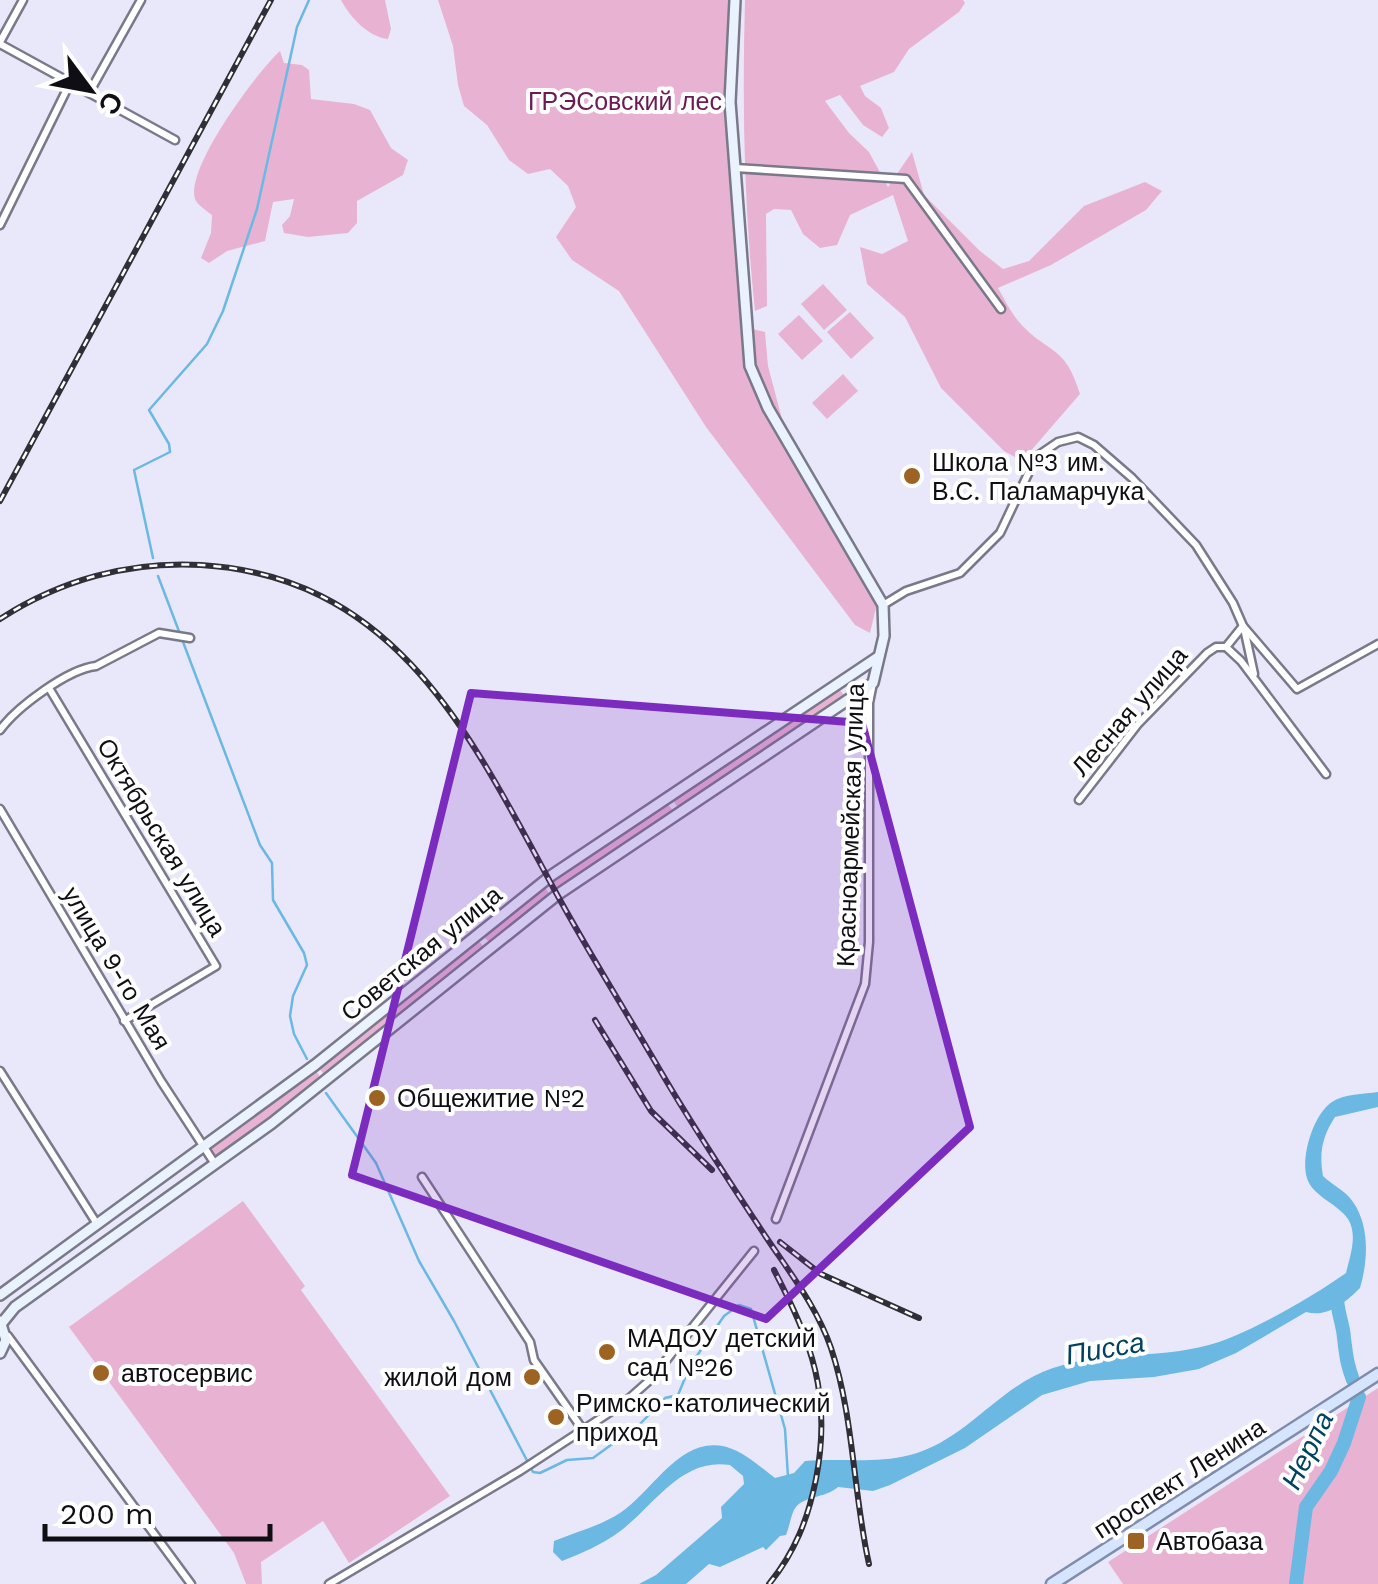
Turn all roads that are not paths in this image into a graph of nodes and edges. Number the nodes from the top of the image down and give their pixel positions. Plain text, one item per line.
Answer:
1 (23, 0) edge
2 (140, 0) edge
3 (735, 0) edge
4 (0, 43) edge
5 (70, 83) junction
6 (89, 92) junction
7 (175, 140) dead end
8 (735, 168) junction
9 (0, 226) edge
10 (1001, 309) dead end
11 (883, 605) junction
12 (1244, 626) junction
13 (190, 638) dead end
14 (1378, 644) edge
15 (1226, 647) junction
16 (878, 657) junction
17 (1255, 679) junction
18 (873, 683) junction
19 (49, 688) junction
20 (0, 730) edge
21 (1326, 774) dead end
22 (1079, 800) dead end
23 (0, 808) edge
24 (477, 935) junction
25 (490, 948) junction
26 (124, 1020) junction
27 (315, 1065) junction
28 (0, 1070) edge
29 (326, 1081) junction
30 (204, 1146) junction
31 (215, 1165) junction
32 (422, 1177) dead end
33 (776, 1218) dead end
34 (97, 1224) junction
35 (754, 1250) dead end
36 (0, 1295) edge
37 (3, 1326) edge
38 (18, 1350) junction
39 (0, 1355) edge
40 (1378, 1374) edge
41 (583, 1430) junction
42 (191, 1584) edge
43 (329, 1584) edge
44 (1052, 1584) edge

1 - 4 street
2 - 6 street
3 - 8 main road
4 - 5 street
5 - 6 street
5 - 9 street
6 - 7 street
8 - 10 street
8 - 11 main road
11 - 12 street
11 - 16 main road, Красноармейская улица
12 - 14 street
12 - 15 street
12 - 17 street, Лесная улица
13 - 19 street
15 - 17 street, Лесная улица
15 - 22 street, Лесная улица
16 - 18 main road, Красноармейская улица
16 - 24 main road, Советская улица
17 - 21 street, Лесная улица
18 - 25 main road, Советская улица
18 - 33 street, Красноармейская улица
19 - 20 street
19 - 26 street, Октябрьская улица
23 - 26 street, улица 9-го Мая
24 - 25 street
24 - 27 main road, Советская улица
25 - 29 main road, Советская улица
26 - 30 street, улица 9-го Мая
27 - 29 street
27 - 30 main road, Советская улица
28 - 34 street
29 - 31 main road, Советская улица
30 - 31 street, улица 9-го Мая
30 - 34 main road, Советская улица
31 - 37 main road, Советская улица
32 - 41 street
34 - 36 main road, Советская улица
35 - 41 street
37 - 38 street
37 - 39 main road
38 - 39 street
38 - 42 street
40 - 44 main road, проспект Ленина
41 - 43 street

